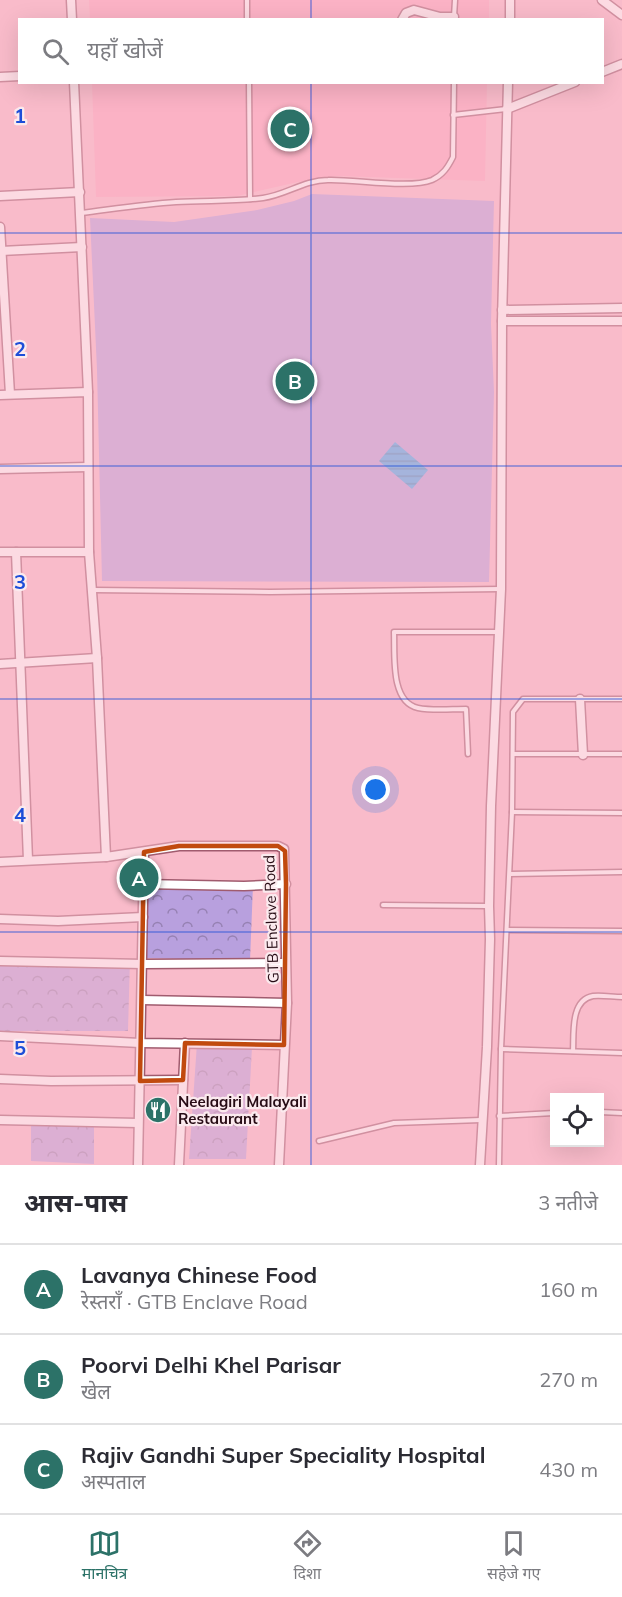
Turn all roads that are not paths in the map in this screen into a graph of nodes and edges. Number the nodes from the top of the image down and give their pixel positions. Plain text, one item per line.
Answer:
1 (71, 0) edge
2 (247, 0) edge
3 (455, 0) edge
4 (510, 0) edge
5 (606, 1) edge
6 (622, 15) edge
7 (72, 18) edge
8 (247, 18) edge
9 (403, 18) edge
10 (440, 18) edge
11 (454, 18) edge
12 (510, 18) edge
13 (622, 64) edge
14 (604, 72) edge
15 (18, 76) edge
16 (0, 77) edge
17 (74, 84) edge
18 (249, 84) edge
19 (454, 84) edge
20 (508, 84) edge
21 (570, 84) edge
22 (507, 109) junction
23 (453, 115) junction
24 (80, 192) junction
25 (0, 196) edge
26 (250, 199) junction
27 (81, 213) junction
28 (0, 227) edge
29 (82, 247) junction
30 (1, 251) edge
31 (2, 302) edge
32 (622, 308) edge
33 (502, 310) junction
34 (502, 321) junction
35 (622, 321) edge
36 (88, 392) junction
37 (10, 394) junction
38 (0, 395) edge
39 (88, 467) junction
40 (0, 469) edge
41 (0, 552) edge
42 (16, 552) junction
43 (89, 552) junction
44 (501, 589) junction
45 (92, 590) junction
46 (499, 632) junction
47 (97, 658) junction
48 (22, 663) junction
49 (0, 664) edge
50 (580, 699) junction
51 (622, 699) edge
52 (468, 754) dead end
53 (513, 754) junction
54 (622, 754) edge
55 (583, 755) junction
56 (512, 812) junction
57 (622, 813) edge
58 (144, 852) junction
59 (106, 857) junction
60 (28, 860) junction
61 (0, 862) edge
62 (622, 873) edge
63 (510, 874) junction
64 (144, 884) junction
65 (286, 884) junction
66 (383, 905) dead end
67 (489, 906) junction
68 (143, 917) junction
69 (0, 919) edge
70 (507, 930) junction
71 (622, 931) edge
72 (0, 961) edge
73 (285, 963) junction
74 (143, 964) junction
75 (622, 997) edge
76 (142, 1000) junction
77 (287, 1003) junction
78 (0, 1035) edge
79 (140, 1043) junction
80 (185, 1043) junction
81 (284, 1046) junction
82 (501, 1049) junction
83 (573, 1051) junction
84 (622, 1053) edge
85 (0, 1078) edge
86 (183, 1080) junction
87 (140, 1081) junction
88 (604, 1112) edge
89 (550, 1113) edge
90 (622, 1113) edge
91 (499, 1116) junction
92 (0, 1120) edge
93 (481, 1120) junction
94 (138, 1123) junction
95 (319, 1141) dead end
96 (138, 1165) edge
97 (180, 1165) edge
98 (279, 1165) edge
99 (480, 1165) edge
100 (499, 1165) edge

1 - 7 street
2 - 8 lane
3 - 11 lane
4 - 12 street
5 - 6 street
9 - 10 street
13 - 14 street
15 - 16 street
17 - 24 street
18 - 26 lane
19 - 23 lane
20 - 22 street
21 - 22 street
22 - 23 lane
22 - 33 street
23 - 26 lane
24 - 25 street
24 - 27 street
26 - 27 lane
27 - 29 street
28 - 30 street
29 - 30 street
29 - 36 street
30 - 31 street
31 - 37 street
32 - 33 street
33 - 34 street
34 - 35 street
34 - 44 street
36 - 37 street
36 - 39 street
37 - 38 street
39 - 40 street
39 - 43 street
41 - 42 street
42 - 43 street
42 - 48 street
43 - 45 street
44 - 45 lane
44 - 46 street
45 - 47 street
46 - 52 lane
46 - 67 street
47 - 48 street
47 - 59 street
48 - 49 street
48 - 60 street
50 - 51 lane
50 - 53 lane
50 - 55 street
53 - 55 lane
53 - 56 lane
54 - 55 lane
56 - 57 lane
56 - 63 lane
58 - 59 street, GTB Enclave Road
58 - 64 street
58 - 65 street, GTB Enclave Road
59 - 60 street, GTB Enclave Road
60 - 61 street, GTB Enclave Road
62 - 63 lane
63 - 70 lane
64 - 65 street
64 - 68 street
65 - 73 street, GTB Enclave Road
66 - 67 lane
67 - 93 street
68 - 69 street
68 - 74 street
70 - 71 lane
70 - 82 lane
72 - 74 street
73 - 74 street
73 - 77 street, GTB Enclave Road
74 - 76 street
75 - 83 lane
76 - 77 street
76 - 79 street
77 - 81 street, GTB Enclave Road
78 - 79 street
79 - 80 street
79 - 87 street
80 - 81 street
80 - 86 street
81 - 98 street, GTB Enclave Road
82 - 83 lane
82 - 91 lane
83 - 84 lane
85 - 87 street
86 - 87 street
86 - 97 street
87 - 94 street
88 - 90 lane
89 - 91 lane
91 - 100 lane
92 - 94 street
93 - 95 lane
93 - 99 street
94 - 96 street

